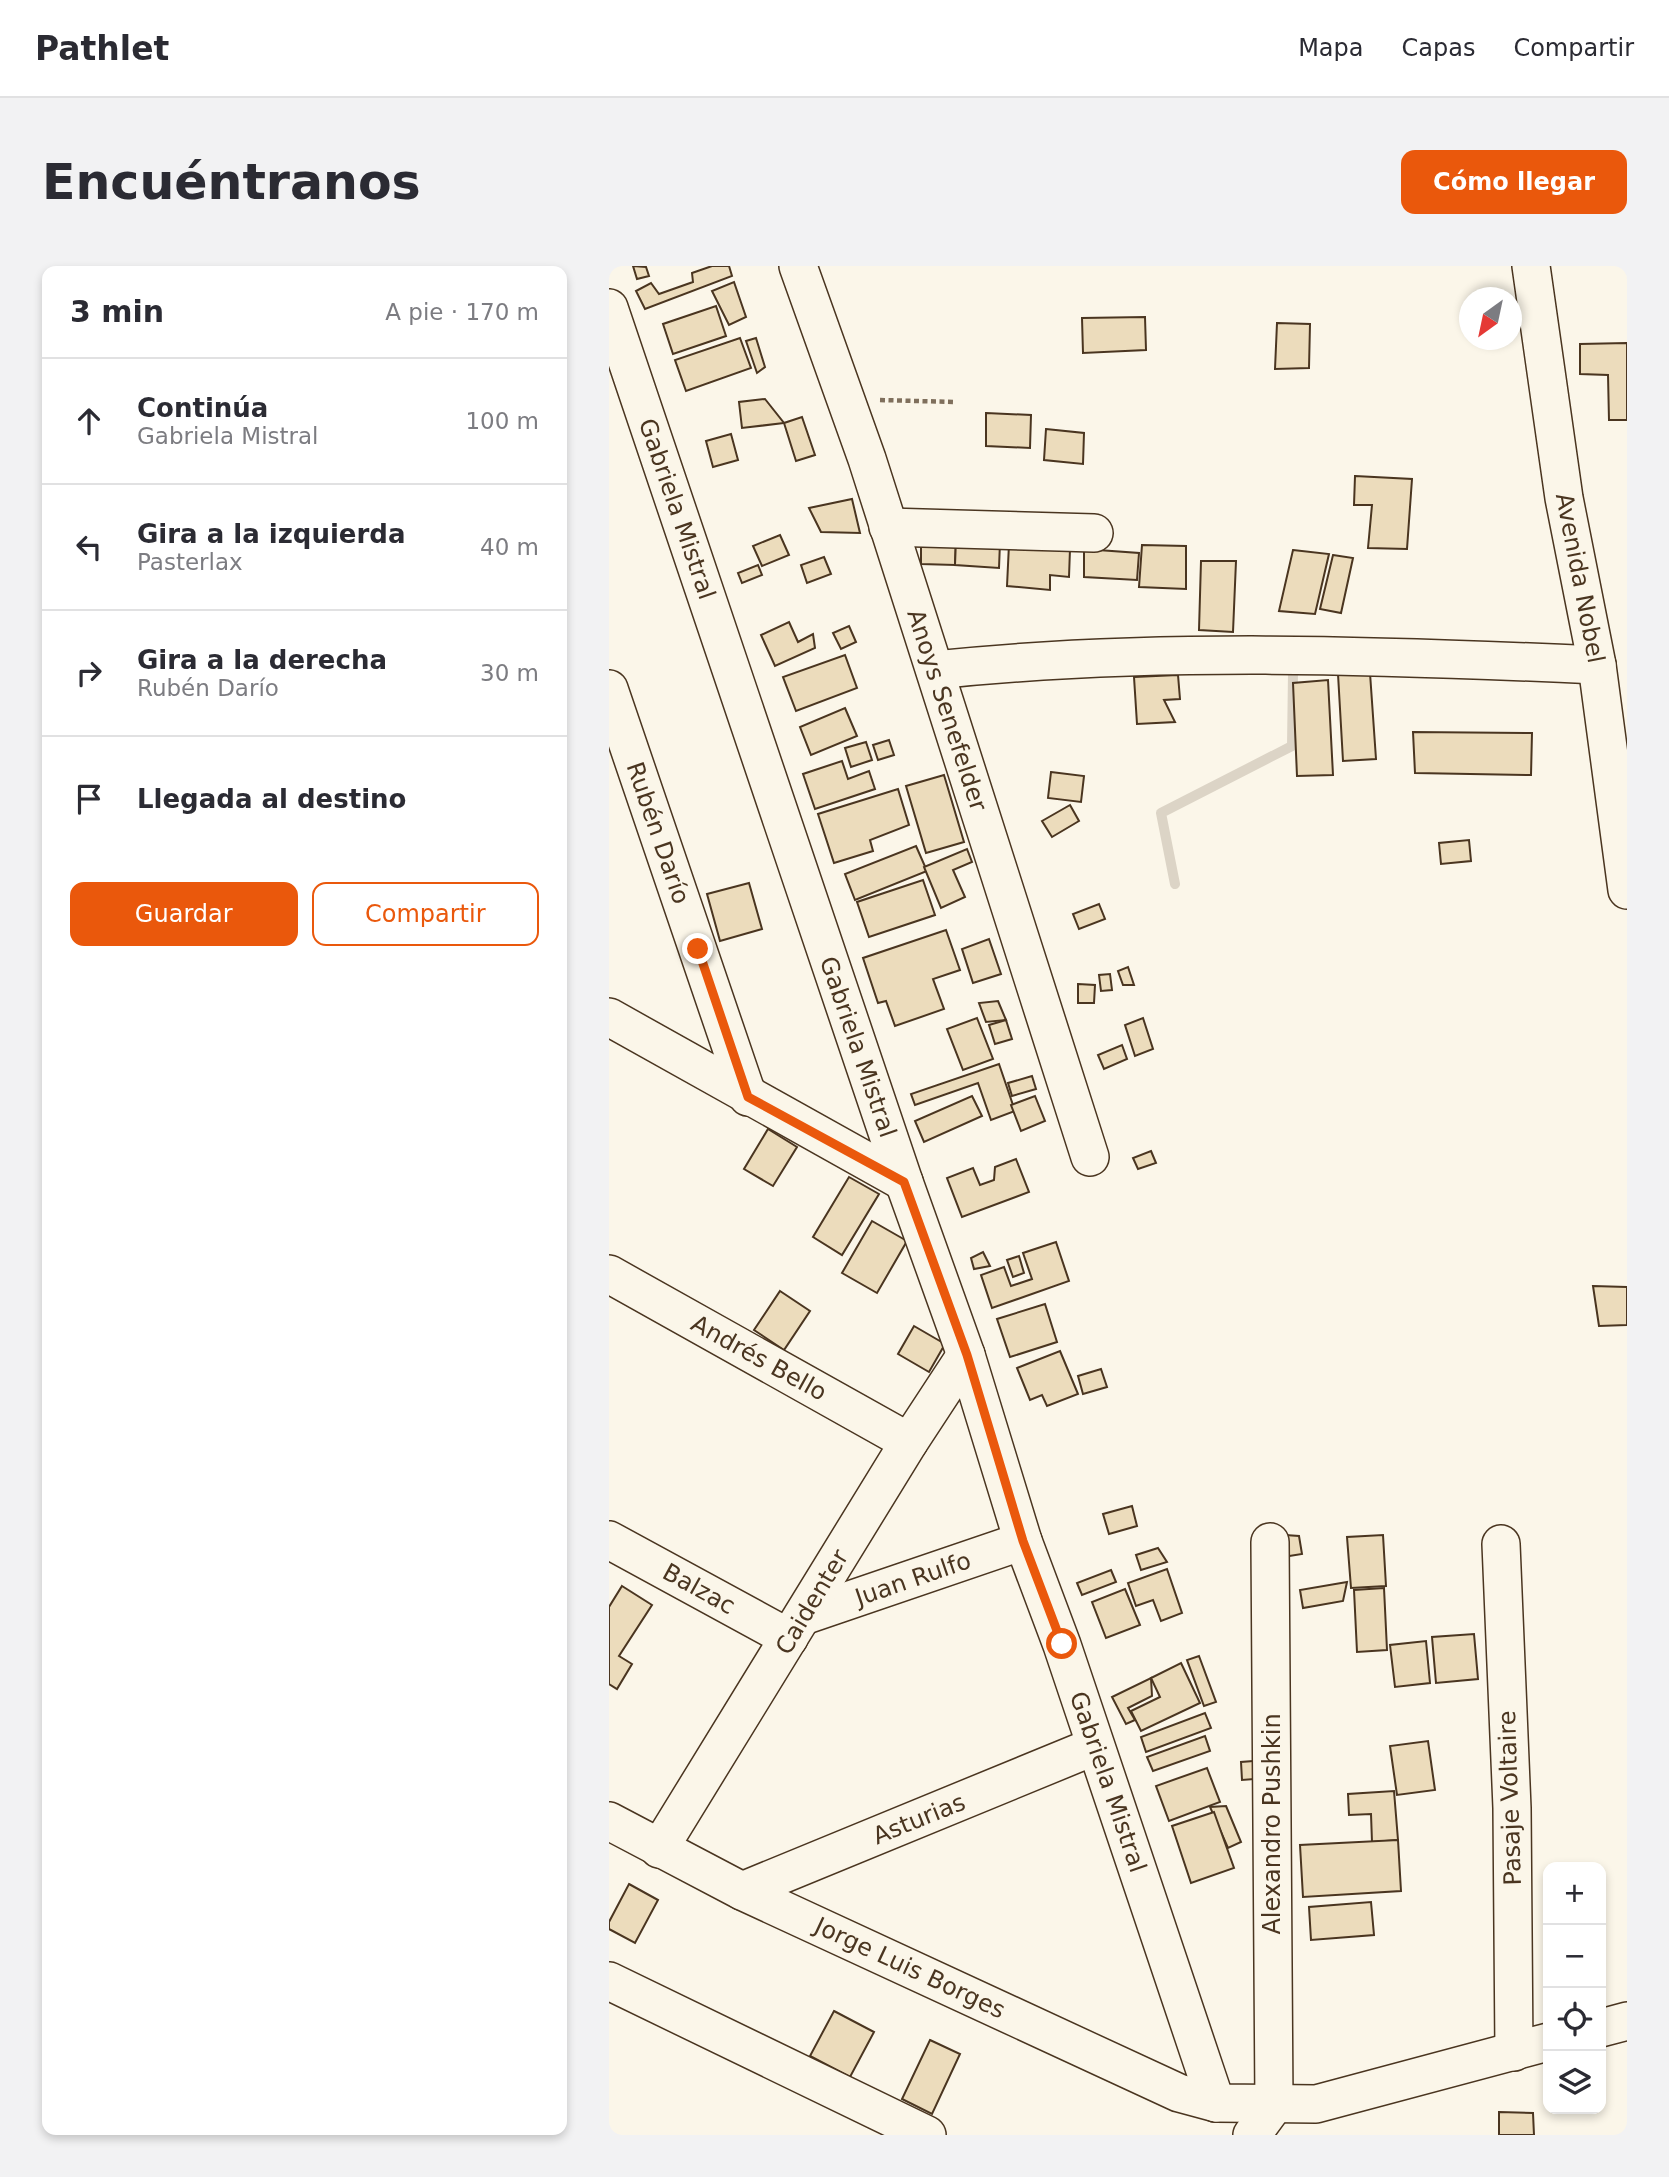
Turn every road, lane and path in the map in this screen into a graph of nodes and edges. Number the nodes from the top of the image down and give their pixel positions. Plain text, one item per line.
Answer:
1 (797, 266) edge
2 (1531, 266) edge
3 (609, 308) edge
4 (616, 356) edge
5 (844, 400) junction
6 (955, 402) dead end
7 (888, 527) junction
8 (1094, 533) dead end
9 (1597, 665) junction
10 (935, 670) junction
11 (609, 689) edge
12 (1623, 819) edge
13 (1627, 890) edge
14 (609, 1017) edge
15 (748, 1097) junction
16 (1090, 1157) dead end
17 (904, 1182) junction
18 (609, 1274) edge
19 (967, 1355) junction
20 (909, 1442) junction
21 (609, 1540) edge
22 (1023, 1541) junction
23 (1270, 1542) dead end
24 (1501, 1544) dead end
25 (796, 1627) junction
26 (1095, 1746) junction
27 (609, 1821) edge
28 (659, 1849) junction
29 (742, 1891) junction
30 (609, 1981) edge
31 (1627, 2021) edge
32 (1606, 2027) edge
33 (1531, 2047) edge
34 (1216, 2103) junction
35 (1274, 2105) junction
36 (1318, 2119) edge
37 (927, 2135) edge
38 (1252, 2135) edge

1 - 5 street, Anoys Senefelder
2 - 9 street, Avenida Nobel
3 - 4 street, Gabriela Mistral
4 - 17 street, Gabriela Mistral
5 - 6 path
5 - 7 street, Anoys Senefelder
7 - 8 street
7 - 10 street, Anoys Senefelder
9 - 10 street
9 - 12 street, Avenida Nobel
10 - 16 street, Anoys Senefelder
11 - 15 street, Rubén Darío
12 - 13 street, Avenida Nobel
14 - 15 street
15 - 17 street
17 - 19 street, Gabriela Mistral
18 - 20 street, Andrés Bello
19 - 20 street, Caidenter
19 - 22 street, Gabriela Mistral
20 - 25 street, Caidenter
21 - 25 street, Balzac
22 - 25 street, Juan Rulfo
22 - 26 street, Gabriela Mistral
23 - 35 street, Alexandro Pushkin
24 - 33 street, Pasaje Voltaire
25 - 28 street, Caidenter
26 - 29 street, Asturias
26 - 34 street, Gabriela Mistral
27 - 28 street, Jorge Luis Borges
28 - 29 street, Jorge Luis Borges
29 - 34 street, Jorge Luis Borges
30 - 37 street
31 - 32 street
33 - 36 street, Jorge Luis Borges
34 - 35 street, Jorge Luis Borges
35 - 36 street, Jorge Luis Borges
35 - 38 street

